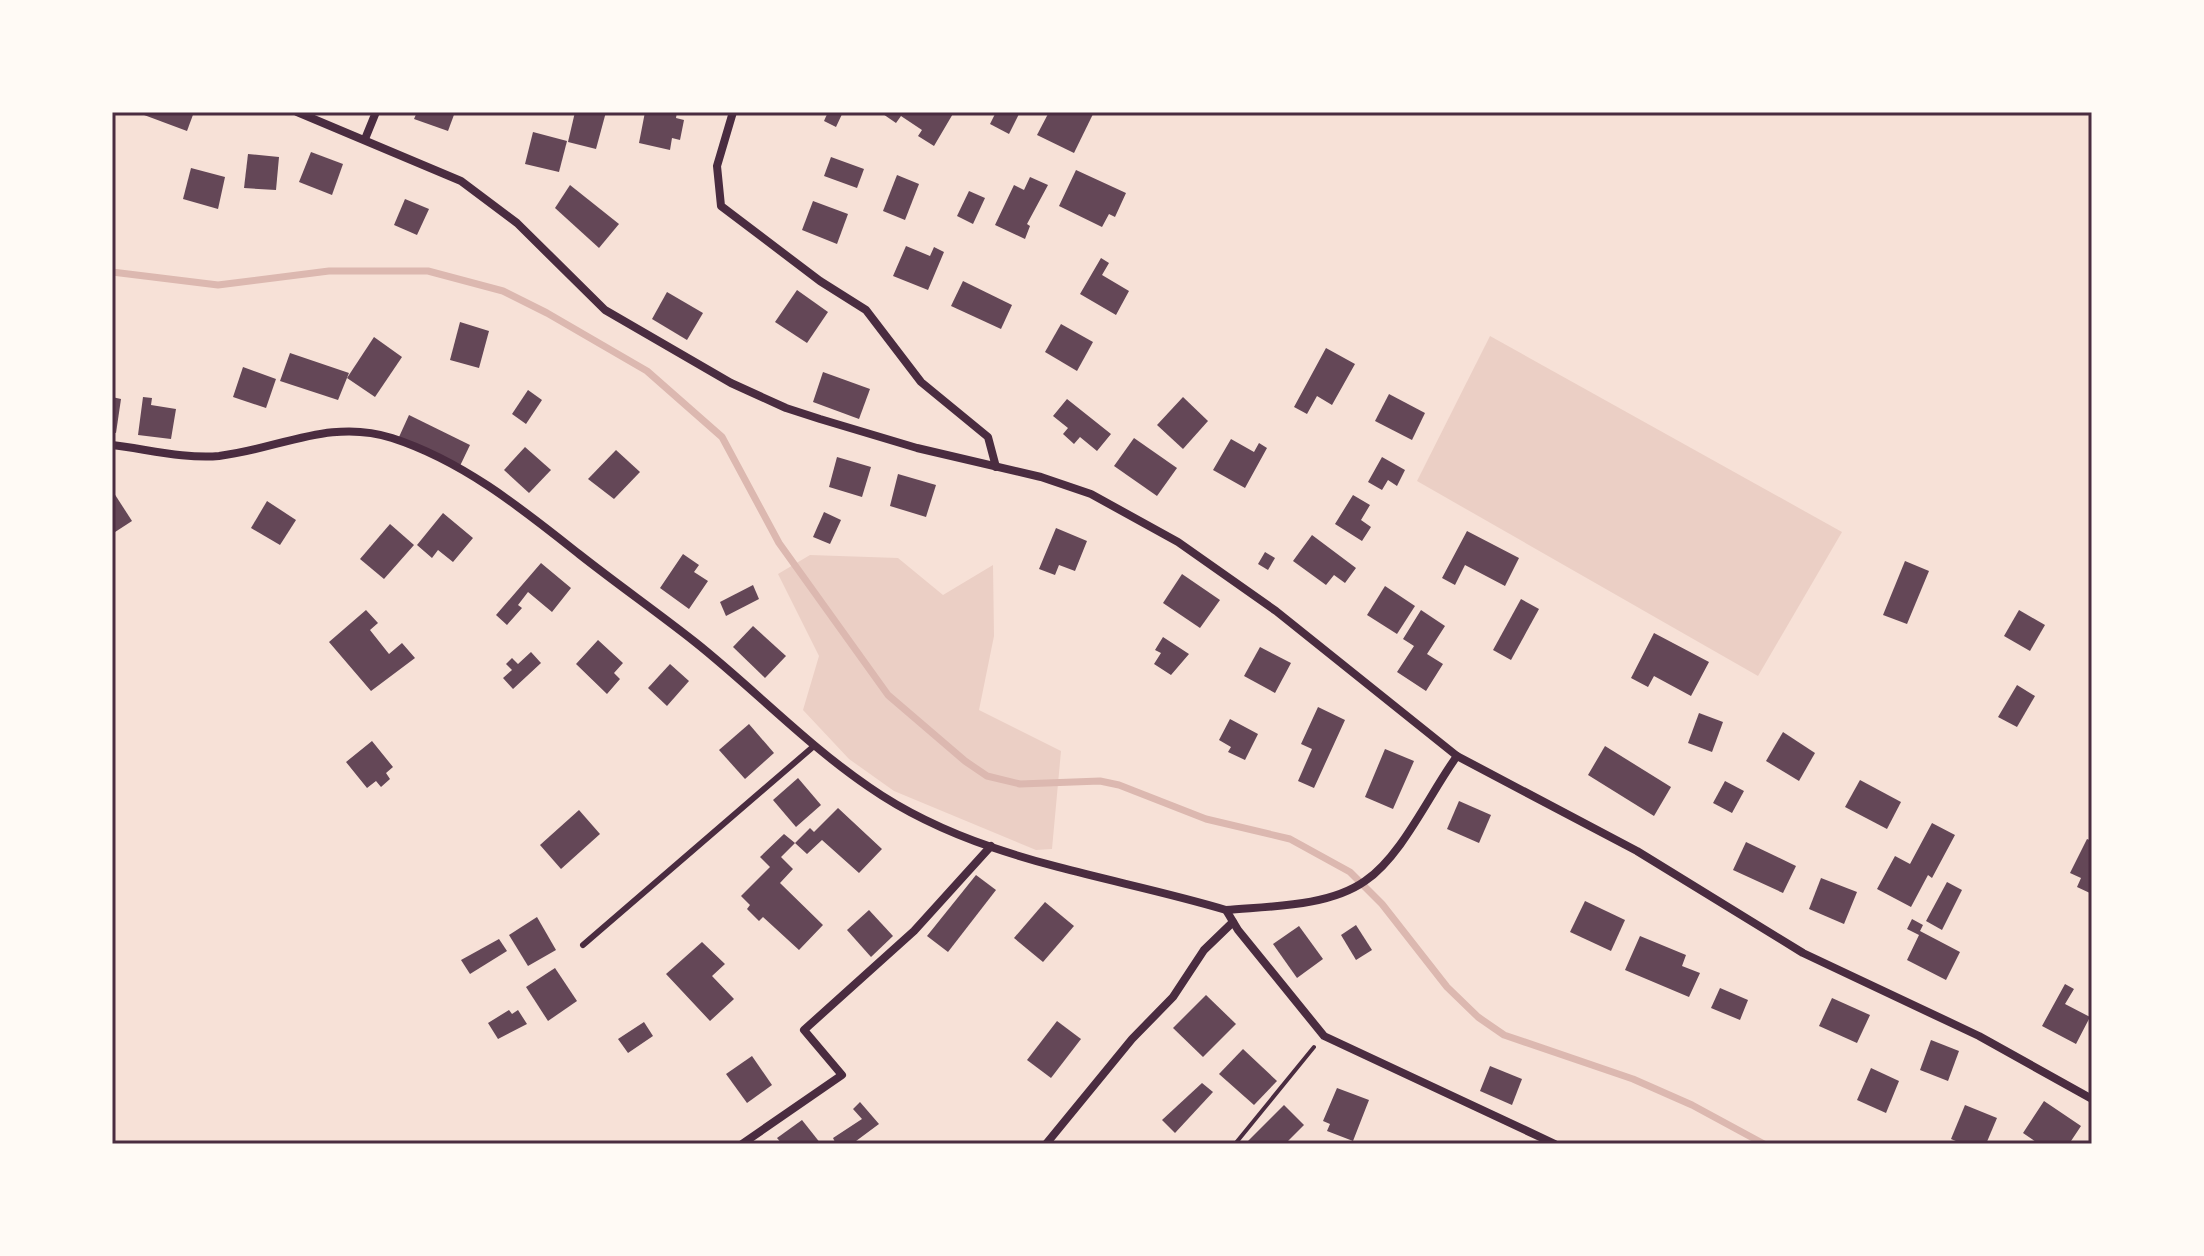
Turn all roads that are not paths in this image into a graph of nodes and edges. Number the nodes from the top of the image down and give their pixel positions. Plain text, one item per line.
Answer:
1 (297, 112) edge
2 (376, 112) edge
3 (733, 112) edge
4 (365, 139) junction
5 (112, 445) edge
6 (996, 467) junction
7 (814, 746) junction
8 (1457, 756) junction
9 (991, 846) junction
10 (1226, 910) junction
11 (1233, 922) junction
12 (583, 945) dead end
13 (2092, 1099) edge
14 (742, 1144) edge
15 (1046, 1144) edge
16 (1555, 1144) edge

1 - 4 street
2 - 4 street
3 - 6 street
4 - 6 street
5 - 7 street
6 - 8 street
7 - 9 street
7 - 12 lane
8 - 10 street
8 - 13 street
9 - 10 street
9 - 14 street
10 - 11 street
11 - 15 street
11 - 16 street

